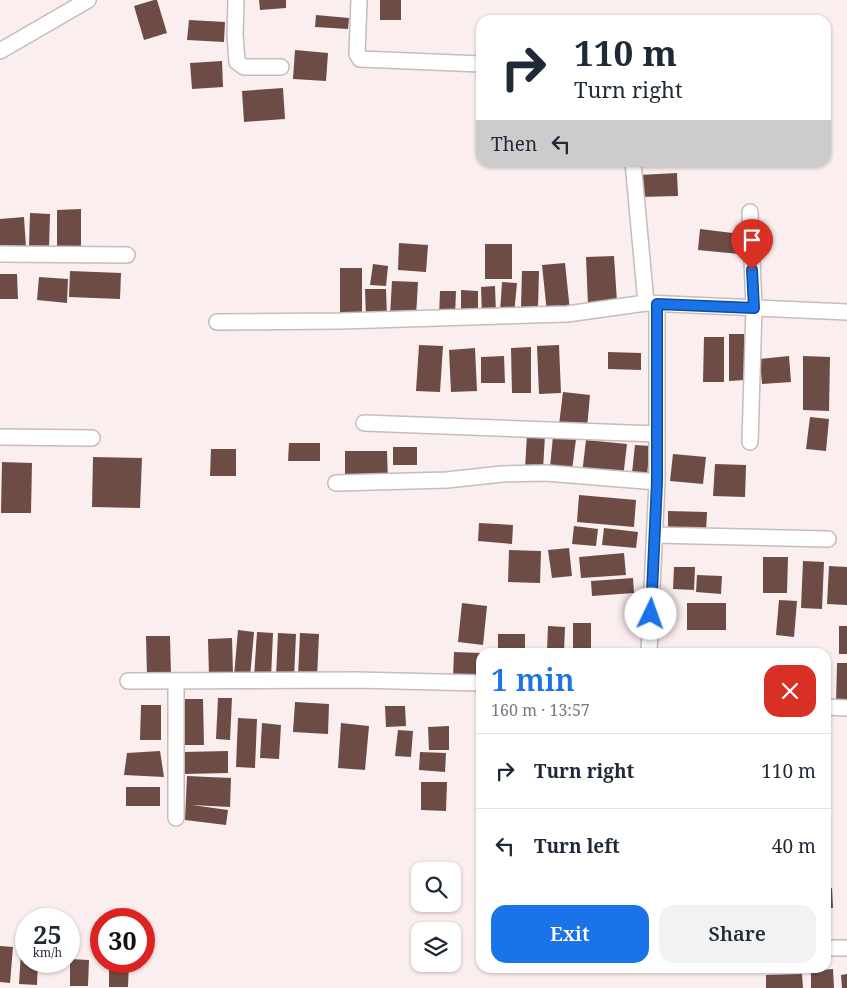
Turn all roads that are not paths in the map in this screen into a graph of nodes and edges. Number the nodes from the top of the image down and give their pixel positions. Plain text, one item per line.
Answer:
1 (88, 0) edge
2 (236, 0) edge
3 (359, 0) edge
4 (0, 51) edge
5 (476, 64) edge
6 (281, 67) dead end
7 (634, 167) edge
8 (750, 212) dead end
9 (0, 254) edge
10 (127, 255) dead end
11 (652, 303) junction
12 (754, 308) junction
13 (847, 312) edge
14 (217, 322) dead end
15 (364, 423) dead end
16 (657, 434) junction
17 (0, 437) edge
18 (92, 438) dead end
19 (750, 442) dead end
20 (657, 482) junction
21 (336, 483) dead end
22 (654, 536) junction
23 (828, 539) dead end
24 (649, 648) edge
25 (176, 680) junction
26 (128, 681) dead end
27 (476, 683) edge
28 (831, 707) edge
29 (847, 708) edge
30 (176, 818) dead end
31 (831, 948) edge
32 (847, 948) edge

1 - 4 street
2 - 6 street
3 - 5 street
7 - 11 street
8 - 12 street
9 - 10 street
11 - 12 street
11 - 14 street
11 - 16 street
12 - 13 street
12 - 19 street
15 - 16 street
16 - 20 street
17 - 18 street
20 - 21 street
20 - 22 street
22 - 23 street
22 - 24 street
25 - 26 street
25 - 27 street
25 - 30 street
28 - 29 street
31 - 32 street

